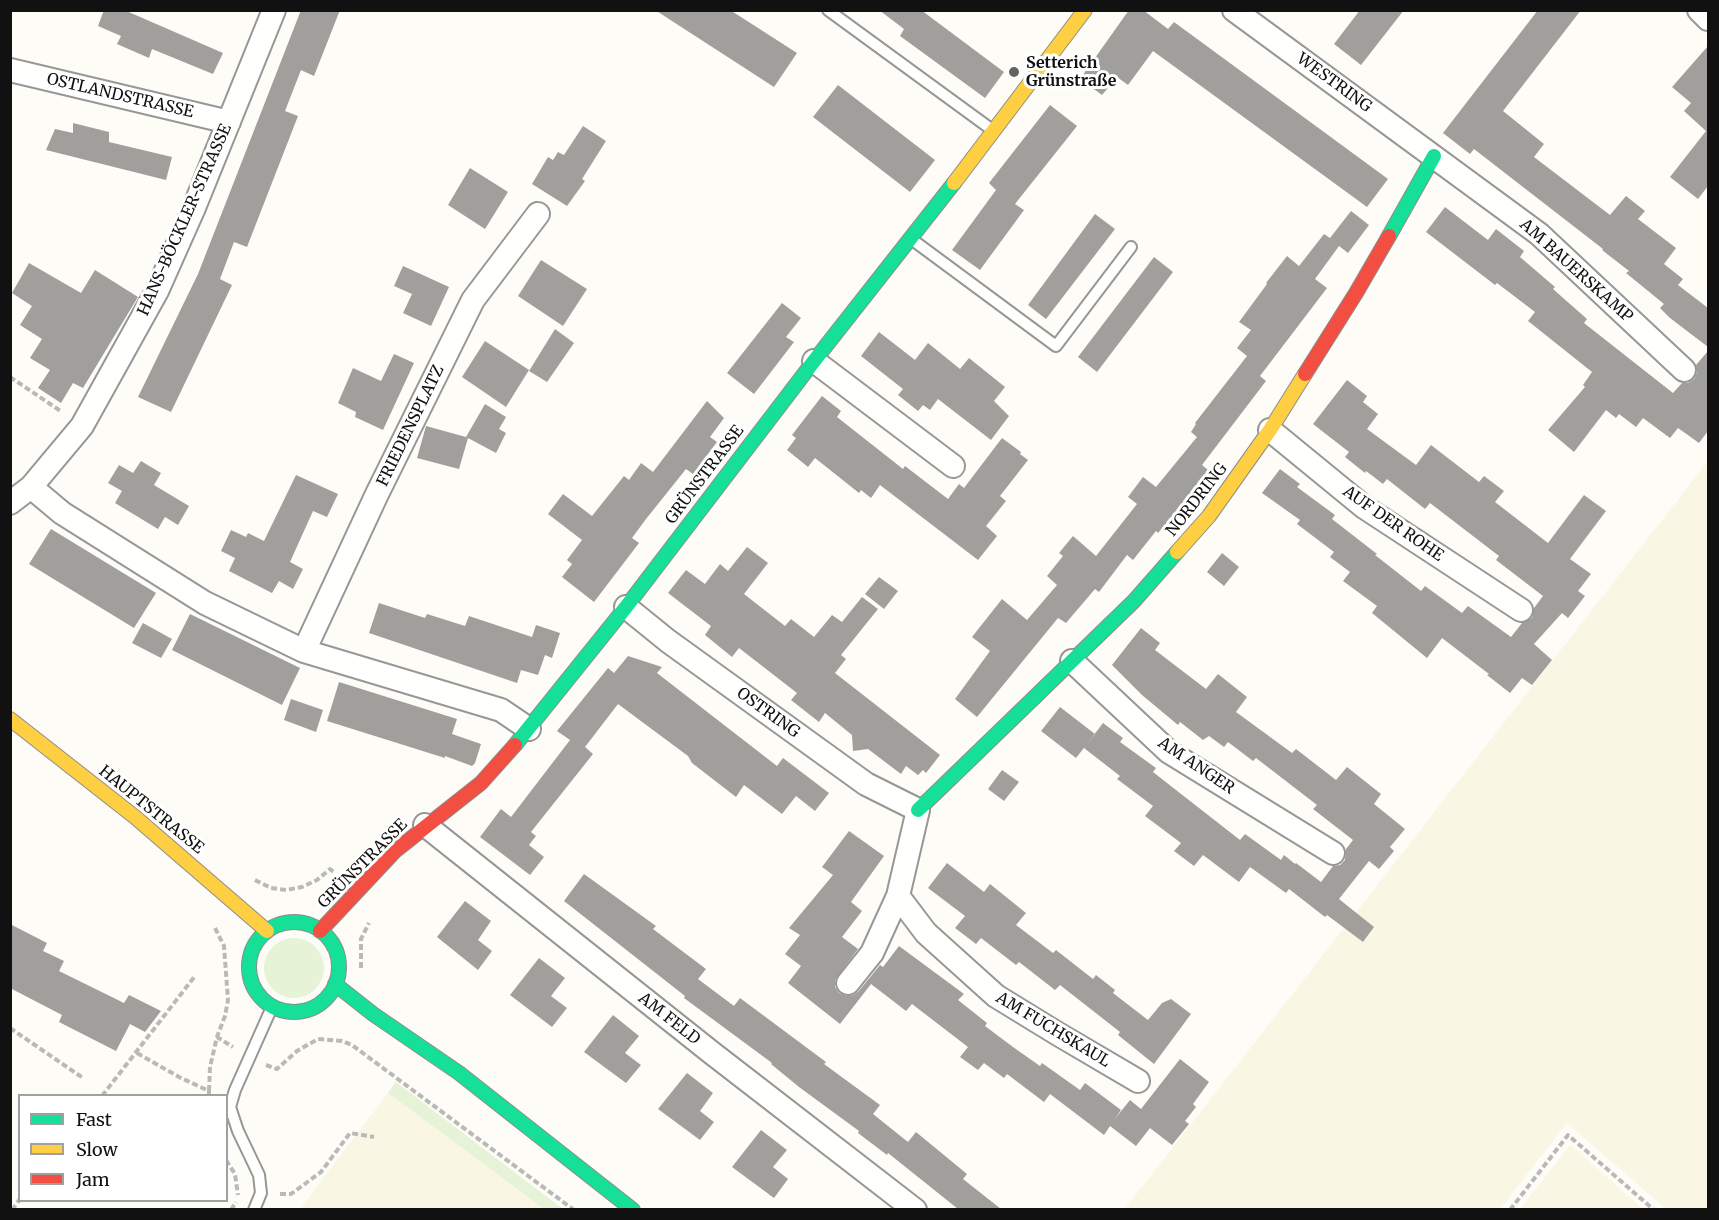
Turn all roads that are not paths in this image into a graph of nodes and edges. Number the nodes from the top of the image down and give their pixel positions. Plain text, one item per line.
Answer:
1 (274, 10) edge
2 (828, 10) edge
3 (1085, 10) edge
4 (1234, 10) edge
5 (1699, 10) edge
6 (1708, 19) edge
7 (10, 70) edge
8 (229, 122) junction
9 (993, 131) junction
10 (1434, 156) junction
11 (538, 214) dead end
12 (912, 239) junction
13 (1131, 247) dead end
14 (813, 361) junction
15 (1684, 370) dead end
16 (1270, 430) junction
17 (953, 466) dead end
18 (31, 487) junction
19 (10, 503) edge
20 (626, 607) junction
21 (1521, 610) dead end
22 (304, 651) junction
23 (1072, 661) junction
24 (10, 719) edge
25 (529, 729) junction
26 (918, 810) junction
27 (426, 825) junction
28 (1333, 853) dead end
29 (898, 896) junction
30 (267, 931) junction
31 (320, 931) junction
32 (848, 983) dead end
33 (335, 984) junction
34 (272, 1007) junction
35 (1138, 1081) dead end
36 (254, 1209) edge
37 (633, 1209) edge
38 (915, 1209) edge

1 - 8 street, HANS-BÖCKLER-STRASSE
2 - 9 lane
3 - 9 street, GRÜNSTRASSE
4 - 10 street, WESTRING
5 - 6 street
7 - 8 street, OSTLANDSTRASSE
8 - 18 street, HANS-BÖCKLER-STRASSE
9 - 12 street, GRÜNSTRASSE
10 - 15 street, AM BAUERSKAMP
10 - 16 street, NORDRING
11 - 22 street, FRIEDENSPLATZ
12 - 13 lane
12 - 14 street, GRÜNSTRASSE
14 - 17 street
14 - 20 street, GRÜNSTRASSE
16 - 21 street, AUF DER ROHE
16 - 23 street, NORDRING
18 - 19 street, HANS-BÖCKLER-STRASSE
18 - 22 street
20 - 25 street, GRÜNSTRASSE
20 - 26 street, OSTRING
22 - 25 street
23 - 26 street, NORDRING
23 - 28 street, AM ANGER
24 - 30 street, HAUPTSTRASSE
25 - 27 street, GRÜNSTRASSE
26 - 29 street
27 - 31 street, GRÜNSTRASSE
27 - 38 street, AM FELD
29 - 32 street
29 - 35 street, AM FUCHSKAUL
30 - 31 street
30 - 34 street
31 - 33 street
33 - 34 street
33 - 37 street
34 - 36 lane

